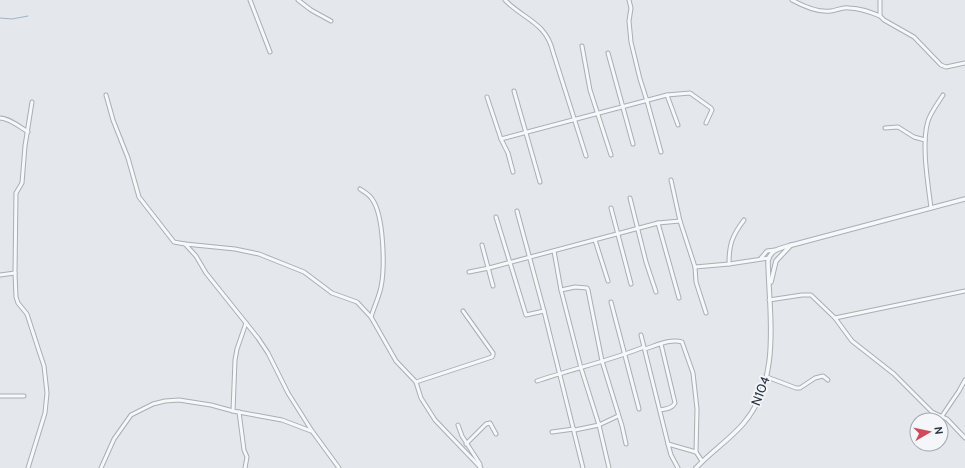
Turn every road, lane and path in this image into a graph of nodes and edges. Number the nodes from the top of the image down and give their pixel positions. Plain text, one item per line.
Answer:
1 (250, 0) edge
2 (298, 0) edge
3 (505, 0) edge
4 (629, 0) edge
5 (792, 0) edge
6 (880, 0) edge
7 (880, 16) junction
8 (331, 21) dead end
9 (582, 46) dead end
10 (270, 52) dead end
11 (608, 52) dead end
12 (965, 63) edge
13 (514, 91) dead end
14 (106, 95) dead end
15 (667, 95) junction
16 (943, 95) dead end
17 (487, 97) dead end
18 (647, 101) junction
19 (32, 102) dead end
20 (623, 107) junction
21 (597, 114) junction
22 (0, 118) edge
23 (574, 119) junction
24 (706, 123) dead end
25 (678, 125) dead end
26 (885, 128) dead end
27 (28, 132) junction
28 (526, 132) junction
29 (501, 139) junction
30 (926, 140) junction
31 (633, 144) dead end
32 (661, 152) dead end
33 (611, 155) dead end
34 (586, 156) dead end
35 (513, 172) dead end
36 (671, 180) dead end
37 (540, 182) dead end
38 (360, 189) dead end
39 (630, 198) dead end
40 (965, 199) edge
41 (611, 208) dead end
42 (931, 208) junction
43 (517, 211) dead end
44 (496, 217) dead end
45 (744, 220) dead end
46 (680, 221) junction
47 (658, 223) junction
48 (637, 229) junction
49 (617, 234) junction
50 (595, 240) junction
51 (184, 244) junction
52 (482, 245) dead end
53 (792, 245) junction
54 (777, 249) junction
55 (554, 251) junction
56 (529, 257) junction
57 (762, 258) junction
58 (768, 258) junction
59 (510, 262) junction
60 (729, 264) junction
61 (695, 267) junction
62 (489, 268) junction
63 (469, 272) dead end
64 (15, 273) junction
65 (0, 275) edge
66 (608, 281) dead end
67 (631, 284) dead end
68 (493, 286) dead end
69 (561, 290) junction
70 (769, 291) junction
71 (965, 291) edge
72 (656, 292) dead end
73 (679, 298) dead end
74 (769, 300) junction
75 (611, 302) dead end
76 (463, 311) dead end
77 (544, 311) junction
78 (706, 312) dead end
79 (371, 317) junction
80 (835, 318) junction
81 (246, 324) junction
82 (641, 335) dead end
83 (662, 344) junction
84 (644, 348) junction
85 (624, 355) junction
86 (602, 361) junction
87 (581, 368) junction
88 (560, 373) junction
89 (767, 377) junction
90 (828, 380) dead end
91 (965, 380) edge
92 (537, 381) dead end
93 (416, 382) junction
94 (0, 396) edge
95 (24, 396) dead end
96 (639, 409) dead end
97 (660, 410) junction
98 (233, 411) junction
99 (239, 412) junction
100 (932, 412) edge
101 (945, 412) edge
102 (618, 416) junction
103 (949, 421) edge
104 (458, 425) dead end
105 (599, 425) junction
106 (574, 430) junction
107 (312, 431) junction
108 (552, 432) dead end
109 (496, 434) dead end
110 (965, 438) edge
111 (466, 444) junction
112 (626, 444) dead end
113 (668, 444) junction
114 (696, 452) junction
115 (702, 461) junction
116 (28, 468) edge
117 (101, 468) edge
118 (245, 468) edge
119 (339, 468) edge
120 (480, 468) edge
121 (583, 468) edge
122 (609, 468) edge
123 (678, 468) edge
124 (696, 468) edge

1 - 10 street
2 - 8 street
3 - 23 street
4 - 18 street
5 - 7 street
6 - 7 street
7 - 12 street
9 - 21 street
11 - 20 street
13 - 28 street
14 - 51 street
15 - 18 street
15 - 24 street
15 - 25 street
16 - 30 street
17 - 29 street
18 - 20 street
18 - 32 street
19 - 27 street
20 - 21 street
20 - 31 street
21 - 23 street
21 - 33 street
22 - 27 street
23 - 28 street
23 - 34 street
26 - 30 street
27 - 64 street
28 - 29 street
28 - 37 street
29 - 35 street
30 - 42 street
36 - 46 street
38 - 79 street
39 - 48 street
40 - 42 street
41 - 49 street
42 - 53 street
43 - 56 street
44 - 59 street
45 - 60 street
46 - 47 street
46 - 61 street
47 - 48 street
47 - 73 street
48 - 49 street
48 - 72 street
49 - 50 street
49 - 67 street
50 - 55 street
50 - 66 street
51 - 79 street
51 - 81 street
52 - 62 street
53 - 54 street
53 - 70 street, N104
54 - 57 street
54 - 58 street
55 - 56 street
55 - 69 street
56 - 59 street
56 - 77 street
57 - 58 street
57 - 60 street
58 - 70 street, N104
59 - 62 street
59 - 77 street
60 - 61 street
61 - 78 street
62 - 63 street
62 - 68 street
64 - 65 street
64 - 116 street
69 - 86 street
69 - 87 street
70 - 74 street, N104 / N104
71 - 80 street
74 - 80 street
74 - 89 street, N104 / N104
75 - 85 street
76 - 93 street
77 - 88 street
79 - 93 street
80 - 100 street
81 - 98 street
81 - 107 street
82 - 84 street
83 - 84 street
83 - 97 street
83 - 114 street
84 - 85 street
84 - 97 street
85 - 86 street
85 - 96 street
86 - 87 street
86 - 102 street
87 - 88 street
87 - 105 street
88 - 92 street
88 - 106 street
89 - 90 street
89 - 115 street, N104 / N104
91 - 101 street
93 - 120 street
94 - 95 street
97 - 113 street
98 - 99 street
98 - 117 street
99 - 107 street
99 - 118 street
102 - 105 street
102 - 112 street
103 - 110 street
104 - 111 street
105 - 106 street
105 - 122 street
106 - 108 street
106 - 121 street
107 - 119 street
109 - 111 street
111 - 120 street
113 - 114 street
113 - 123 street
114 - 115 street
115 - 124 street, N104 / N104

